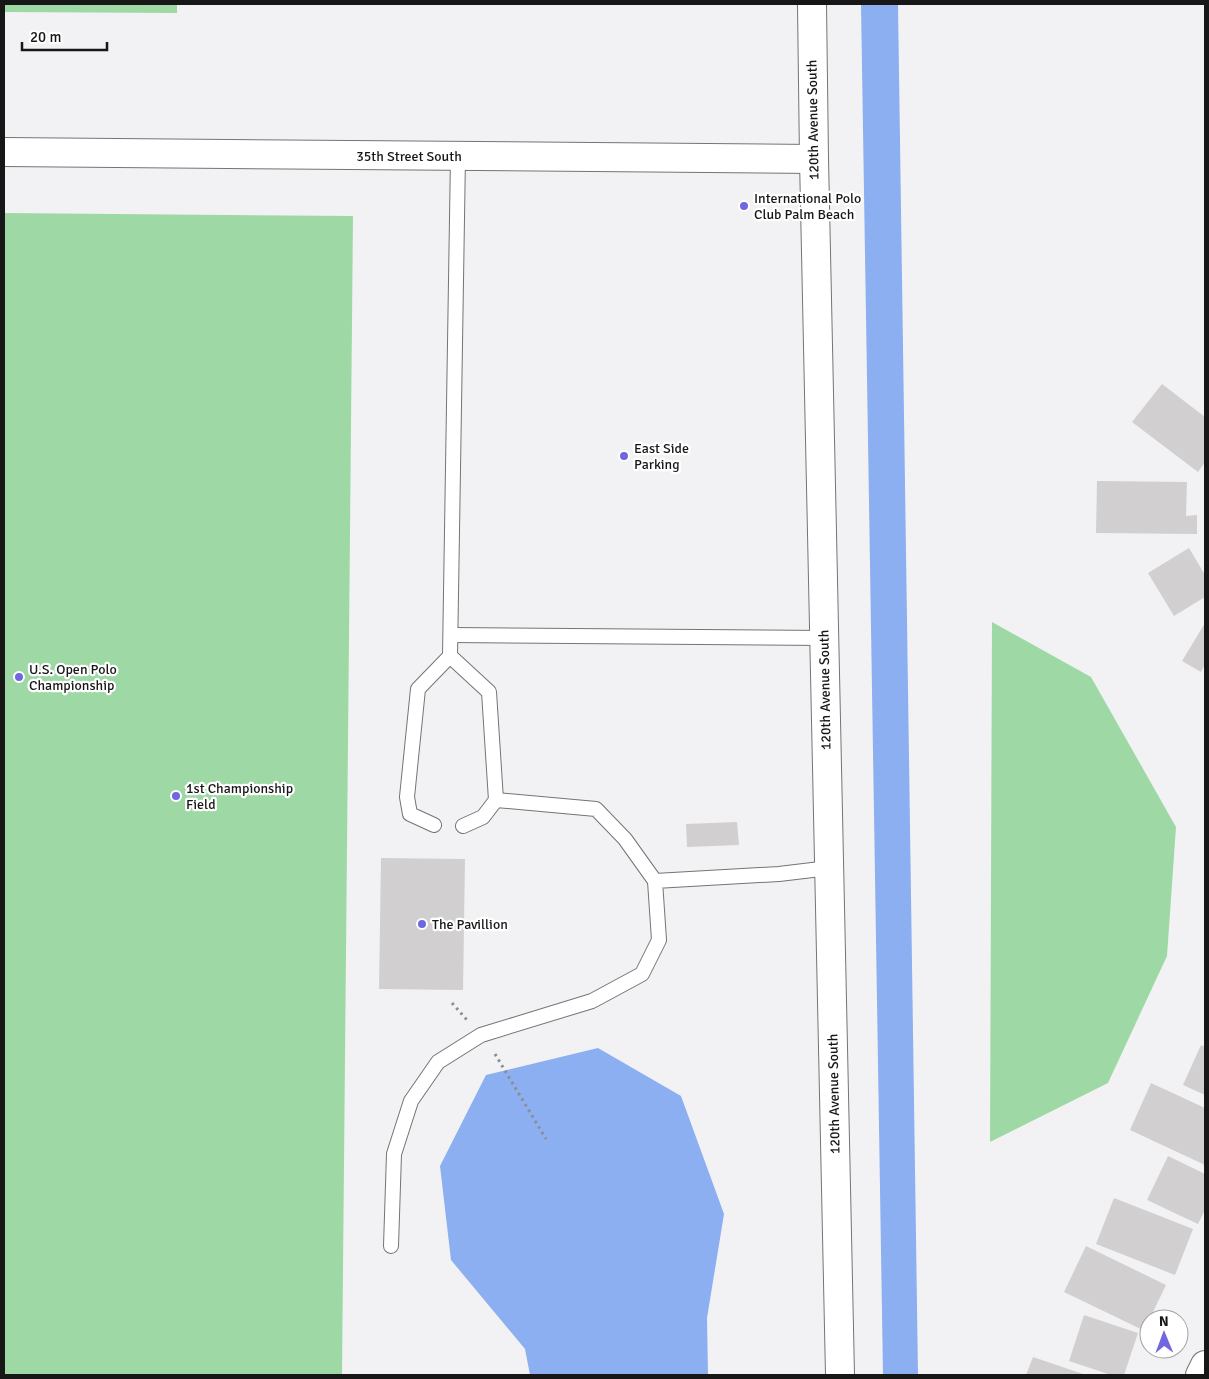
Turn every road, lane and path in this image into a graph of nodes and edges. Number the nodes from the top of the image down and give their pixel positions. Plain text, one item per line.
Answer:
1 (812, 4) edge
2 (4, 152) edge
3 (458, 156) junction
4 (814, 160) junction
5 (451, 635) junction
6 (824, 638) junction
7 (450, 656) junction
8 (496, 800) junction
9 (434, 825) dead end
10 (463, 826) dead end
11 (829, 868) junction
12 (655, 881) junction
13 (495, 1054) dead end
14 (546, 1139) dead end
15 (391, 1246) dead end
16 (1205, 1365) edge
17 (840, 1375) edge
18 (1200, 1375) edge

1 - 4 street, 120th Avenue South
2 - 3 street, 35th Street South
3 - 4 street, 35th Street South
3 - 5 lane
4 - 6 street, 120th Avenue South
5 - 6 lane
5 - 7 lane
6 - 11 street, 120th Avenue South
7 - 8 lane
7 - 9 lane
8 - 10 lane
8 - 12 lane
11 - 12 lane
11 - 17 street, 120th Avenue South
12 - 15 lane
13 - 14 path
16 - 18 street

